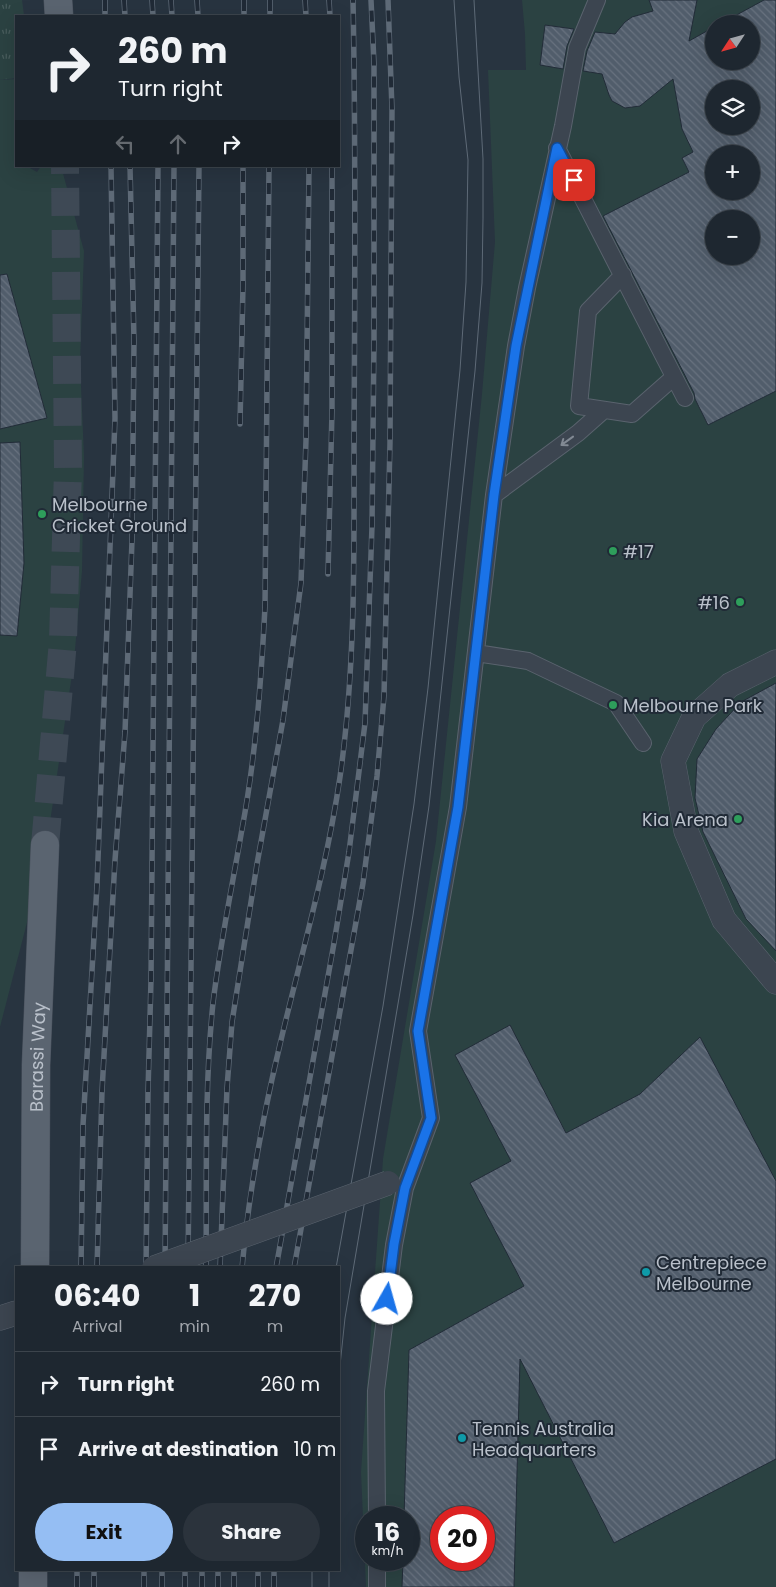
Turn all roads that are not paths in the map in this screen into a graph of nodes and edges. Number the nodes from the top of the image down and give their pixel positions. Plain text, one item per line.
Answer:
1 (58, 0) edge
2 (597, 0) edge
3 (59, 15) edge
4 (557, 148) junction
5 (623, 275) junction
6 (674, 377) junction
7 (685, 398) dead end
8 (604, 410) junction
9 (494, 495) junction
10 (476, 653) junction
11 (776, 662) edge
12 (643, 743) dead end
13 (45, 845) tunnel mouth
14 (776, 982) edge
15 (399, 1178) dead end
16 (35, 1266) edge
17 (159, 1266) edge
18 (15, 1313) edge
19 (0, 1318) edge
20 (377, 1506) edge
21 (33, 1571) edge
22 (377, 1571) edge
23 (32, 1587) edge
24 (378, 1587) edge

1 - 3 main road
2 - 4 lane
4 - 5 lane
4 - 9 lane
5 - 6 lane
5 - 8 lane
6 - 7 lane
6 - 8 lane
8 -> 9 lane
9 - 10 lane
10 - 12 lane
10 - 20 lane
11 - 14 street
13 - 16 main road, Barassi Way
15 - 17 street, bridge
18 - 19 street
21 - 23 main road
22 - 24 lane

